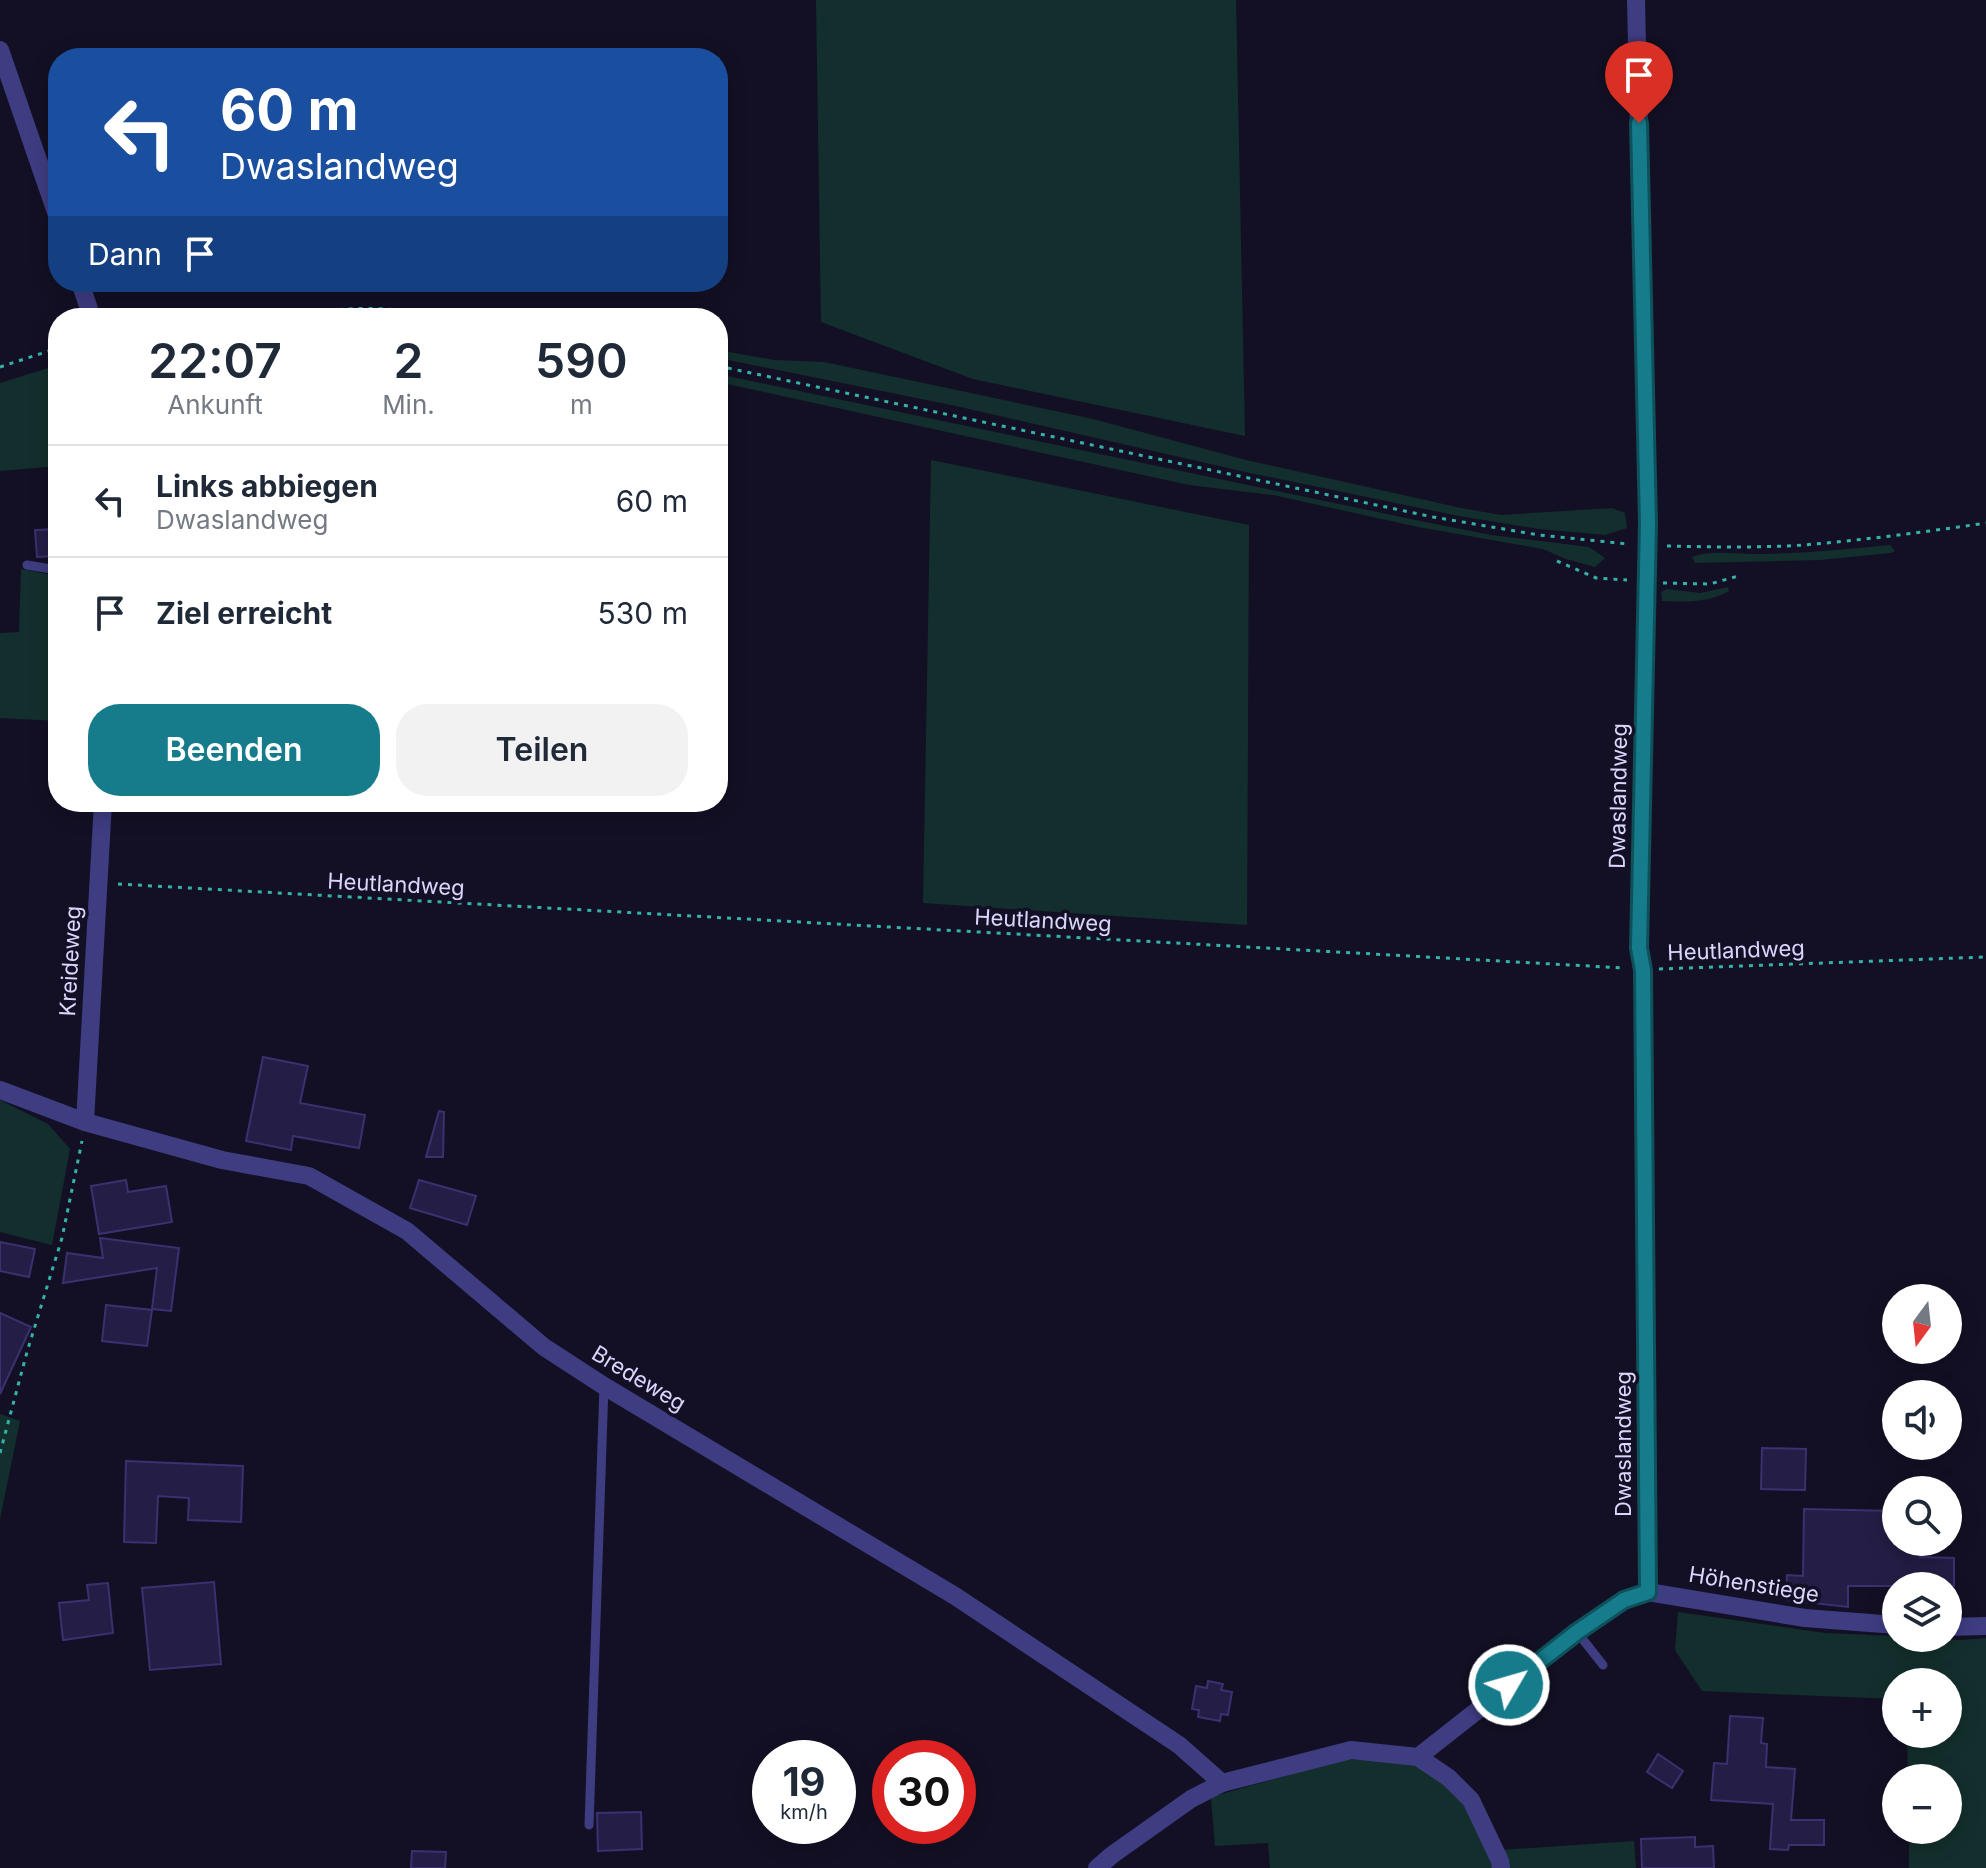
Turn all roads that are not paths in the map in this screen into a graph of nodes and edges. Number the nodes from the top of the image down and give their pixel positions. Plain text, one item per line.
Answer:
1 (1636, 0) edge
2 (0, 50) edge
3 (48, 189) edge
4 (27, 565) dead end
5 (48, 568) edge
6 (102, 812) edge
7 (0, 1090) edge
8 (85, 1122) junction
9 (604, 1386) junction
10 (1648, 1592) junction
11 (1882, 1624) edge
12 (1986, 1626) edge
13 (1962, 1627) edge
14 (1577, 1632) junction
15 (1603, 1665) dead end
16 (1418, 1757) junction
17 (1222, 1783) junction
18 (589, 1825) dead end
19 (1097, 1868) edge
20 (1501, 1868) edge

1 - 10 street, Dwaslandweg
2 - 3 street
4 - 5 lane
6 - 8 street, Kreideweg
7 - 8 street, Bredeweg
8 - 9 street, Bredeweg
9 - 17 street, Bredeweg
9 - 18 lane
10 - 11 street, Höhenstiege
10 - 14 street
12 - 13 street
14 - 15 lane
14 - 16 street
16 - 17 street
16 - 20 street
17 - 19 street

